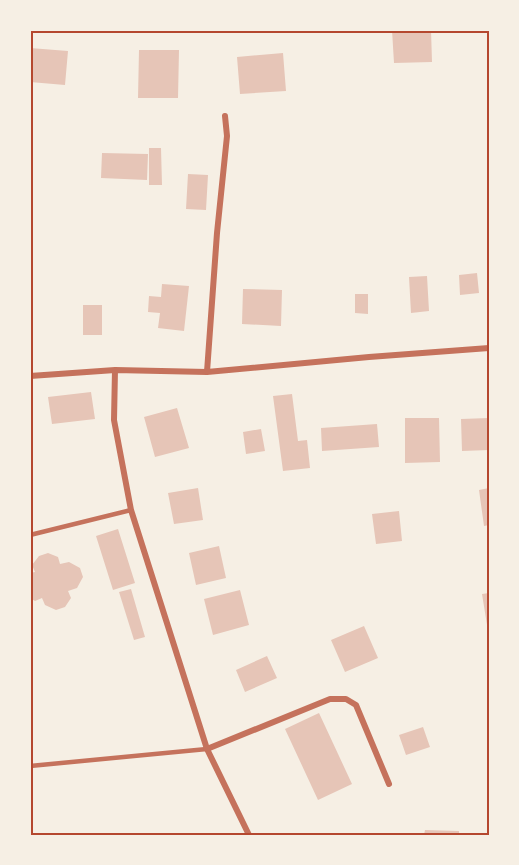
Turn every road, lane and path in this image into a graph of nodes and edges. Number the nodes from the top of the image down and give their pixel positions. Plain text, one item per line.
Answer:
1 (225, 116) dead end
2 (489, 348) edge
3 (115, 370) junction
4 (207, 372) junction
5 (30, 376) edge
6 (131, 510) junction
7 (30, 535) edge
8 (207, 749) junction
9 (30, 766) edge
10 (388, 784) dead end
11 (249, 835) edge

1 - 4 street
2 - 4 street
3 - 4 street
3 - 5 street
3 - 6 street
6 - 7 lane
6 - 8 street
8 - 9 lane
8 - 10 street
8 - 11 street

